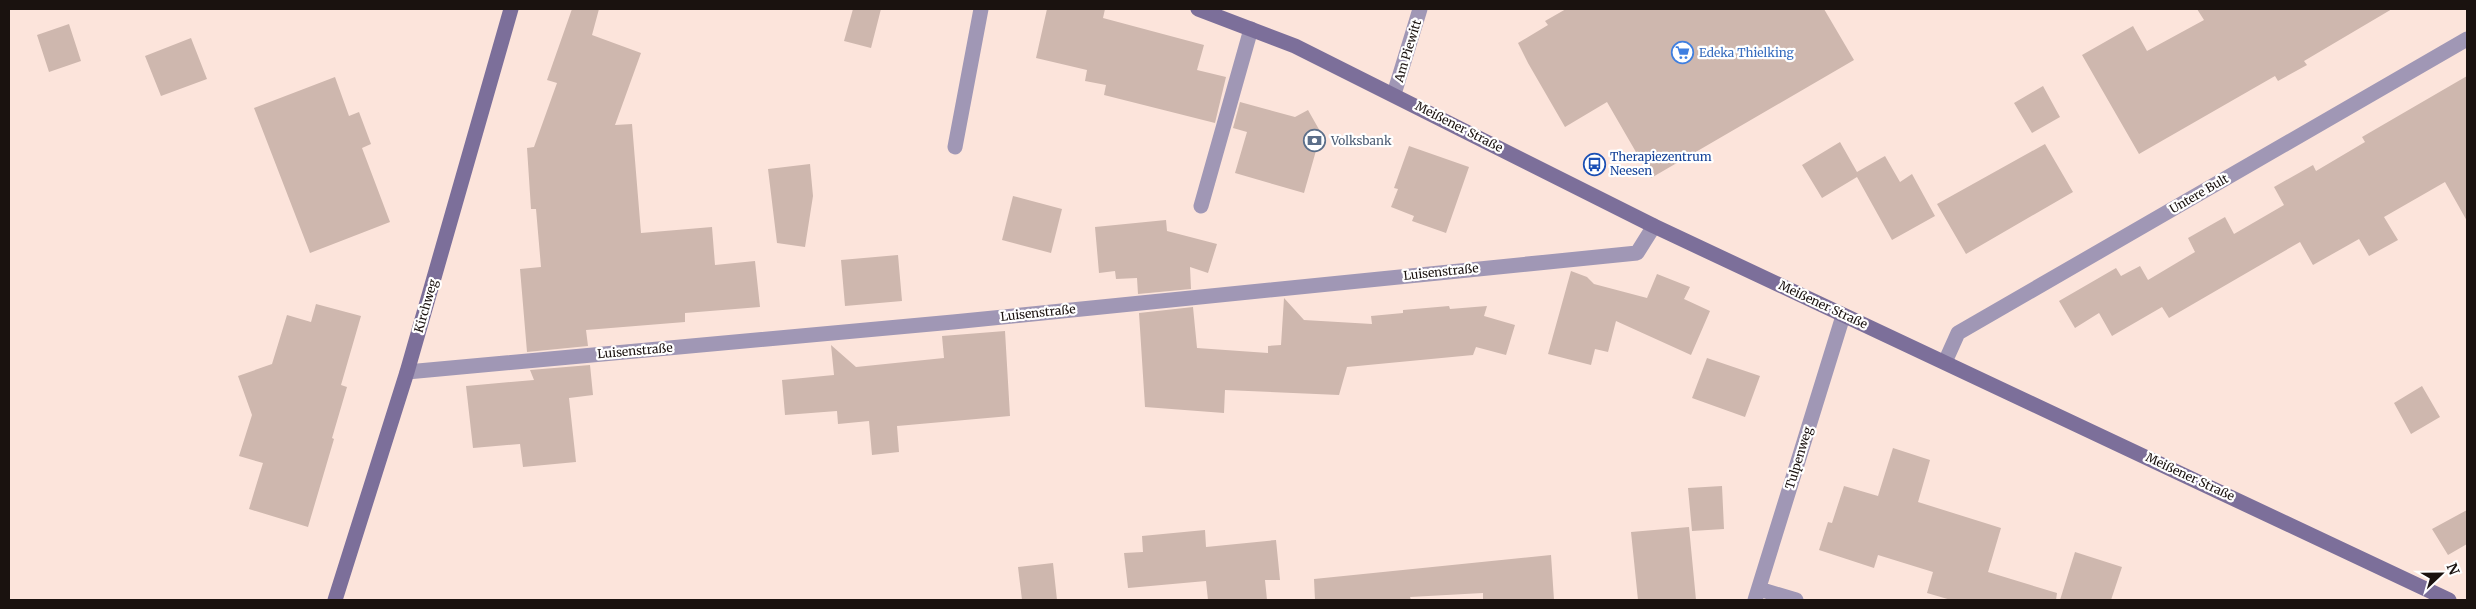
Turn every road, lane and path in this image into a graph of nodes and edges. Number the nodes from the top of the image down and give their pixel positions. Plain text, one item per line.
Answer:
1 (511, 9) edge
2 (981, 9) edge
3 (1198, 9) edge
4 (1420, 9) edge
5 (1251, 28) junction
6 (2467, 39) edge
7 (1394, 94) junction
8 (955, 147) dead end
9 (1201, 206) dead end
10 (1654, 226) junction
11 (1843, 316) junction
12 (1945, 362) junction
13 (407, 372) junction
14 (1757, 594) edge
15 (335, 600) edge
16 (1796, 600) edge
17 (2449, 600) edge

1 - 13 street, Kirchweg
2 - 8 street
3 - 5 street, Meißener Straße
4 - 7 street, Am Piewitt
5 - 7 street, Meißener Straße
5 - 9 street
6 - 12 street, Untere Bult
7 - 10 street, Meißener Straße
10 - 11 street, Meißener Straße
10 - 13 street, Luisenstraße
11 - 12 street, Meißener Straße
11 - 14 street, Tulpenweg
12 - 17 street, Meißener Straße
13 - 15 street, Kirchweg
14 - 16 street

